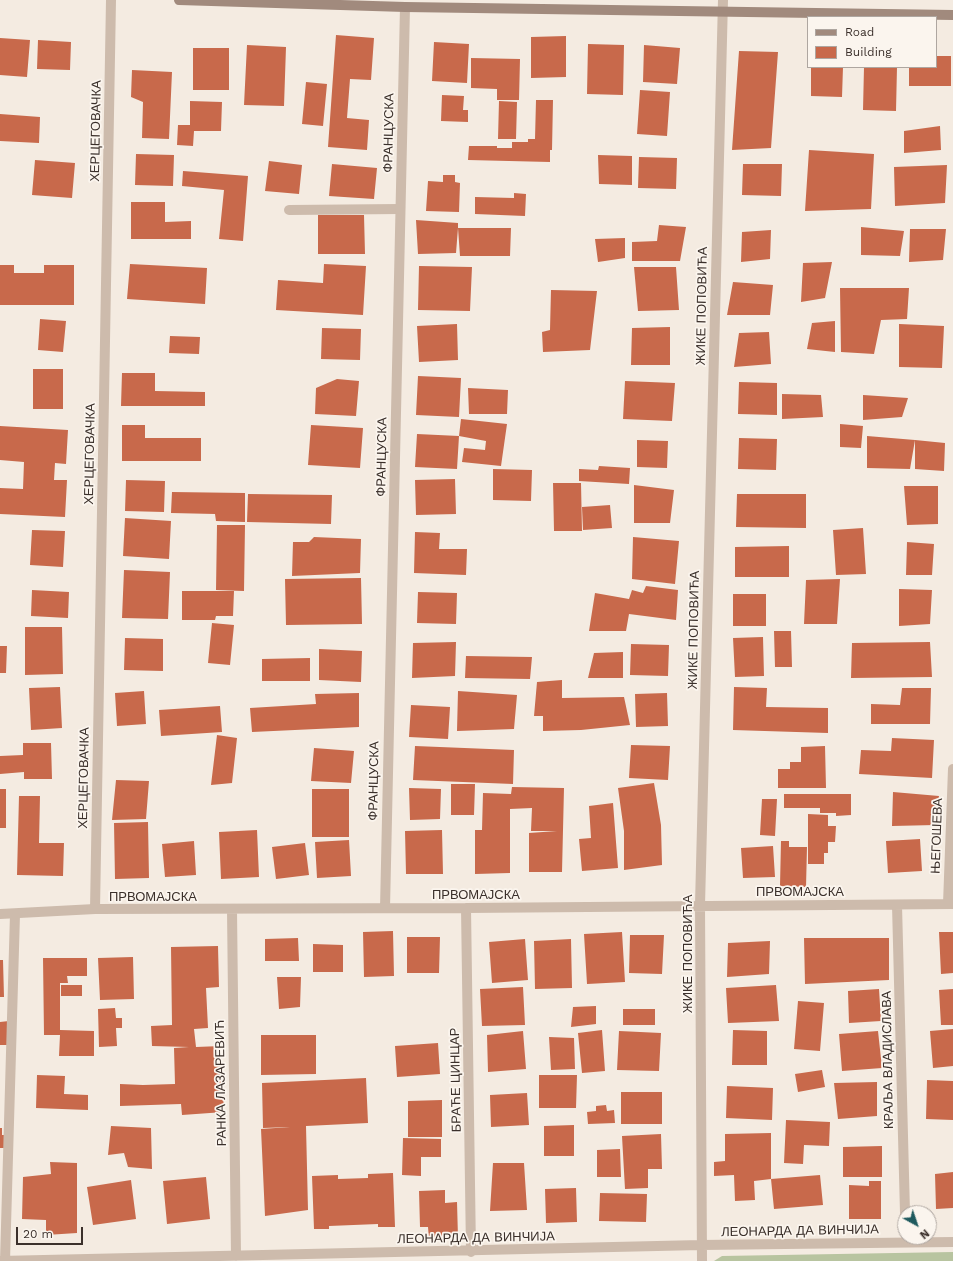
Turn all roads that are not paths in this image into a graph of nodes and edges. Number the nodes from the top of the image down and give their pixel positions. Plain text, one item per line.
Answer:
1 (111, 0) edge
2 (179, 0) edge
3 (723, 0) edge
4 (405, 7) junction
5 (722, 11) junction
6 (953, 15) edge
7 (400, 209) junction
8 (289, 210) dead end
9 (953, 769) edge
10 (950, 904) edge
11 (700, 905) junction
12 (897, 905) junction
13 (385, 908) junction
14 (466, 908) junction
15 (95, 909) junction
16 (232, 910) junction
17 (0, 914) edge
18 (15, 914) junction
19 (905, 1205) edge
20 (897, 1240) edge
21 (937, 1241) edge
22 (953, 1242) edge
23 (702, 1245) junction
24 (471, 1252) junction
25 (236, 1256) junction
26 (392, 1257) edge
27 (0, 1261) edge
28 (5, 1261) edge
29 (702, 1261) edge

1 - 15 street, ХЕРЦЕГОВАЧКА
2 - 4 street
3 - 5 street, ЖИКЕ ПОПОВИЋА
4 - 5 street
4 - 7 street, ФРАНЦУСКА
5 - 6 street
5 - 11 street, ЖИКЕ ПОПОВИЋА
7 - 8 street
7 - 13 street, ФРАНЦУСКА
9 - 10 street, ЊЕГОШЕВА
10 - 12 street, ПРВОМАЈСКА
11 - 12 street, ПРВОМАЈСКА
11 - 14 street, ПРВОМАЈСКА
11 - 23 street, ЖИКЕ ПОПОВИЋА
12 - 19 street, КРАЉА ВЛАДИСЛАВА
13 - 14 street, ПРВОМАЈСКА
13 - 16 street, ПРВОМАЈСКА
14 - 24 street, БРАЋЕ ЦИНЦАР
15 - 16 street, ПРВОМАЈСКА
15 - 18 street, ПРВОМАЈСКА
16 - 25 street, РАНКА ЛАЗАРЕВИЋ
17 - 18 street, ПРВОМАЈСКА
18 - 28 street
20 - 23 street, ЛЕОНАРДА ДА ВИНЧИЈА
21 - 22 street, ЛЕОНАРДА ДА ВИНЧИЈА
23 - 24 street, ЛЕОНАРДА ДА ВИНЧИЈА
23 - 29 street, ЖИКЕ ПОПОВИЋА
24 - 26 street, ЛЕОНАРДА ДА ВИНЧИЈА
25 - 26 street, ЛЕОНАРДА ДА ВИНЧИЈА
25 - 28 street, ЛЕОНАРДА ДА ВИНЧИЈА
27 - 28 street, ЛЕОНАРДА ДА ВИНЧИЈА

